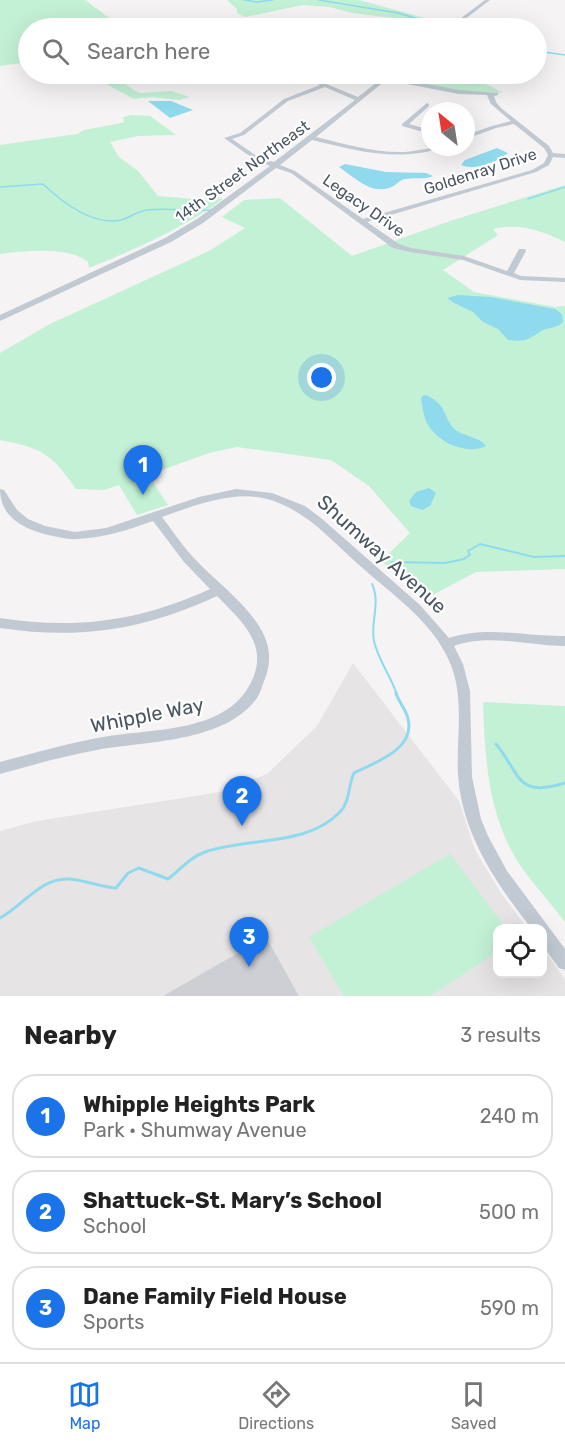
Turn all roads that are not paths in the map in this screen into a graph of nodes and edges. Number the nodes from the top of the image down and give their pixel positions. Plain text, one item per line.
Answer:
1 (488, 0) edge
2 (464, 18) edge
3 (377, 84) edge
4 (423, 84) edge
5 (358, 99) junction
6 (421, 110) edge
7 (516, 122) junction
8 (421, 130) edge
9 (475, 134) edge
10 (311, 138) junction
11 (421, 152) edge
12 (551, 155) junction
13 (565, 156) edge
14 (273, 165) junction
15 (362, 221) junction
16 (522, 251) dead end
17 (509, 275) junction
18 (565, 280) edge
19 (0, 318) edge
20 (0, 493) edge
21 (154, 515) junction
22 (219, 590) junction
23 (0, 623) edge
24 (565, 641) edge
25 (447, 644) junction
26 (0, 768) edge
27 (537, 924) edge
28 (547, 937) edge
29 (565, 962) edge

1 - 2 street
3 - 5 street, 14th Street Northeast
4 - 7 street, Goldenray Drive
5 - 10 street, 14th Street Northeast
5 - 14 street, Legacy Drive
6 - 8 street
7 - 9 street
7 - 12 street, Goldenray Drive
10 - 11 street
10 - 14 street, 14th Street Northeast
12 - 13 street
12 - 15 street, Goldenray Drive
14 - 15 street, Legacy Drive
14 - 19 street, 14th Street Northeast
15 - 17 street, Legacy Drive
16 - 17 street
17 - 18 street, Legacy Drive
20 - 21 street, Shumway Avenue
21 - 22 street, Whipple Way
21 - 25 street, Shumway Avenue
22 - 23 street
22 - 26 street, Whipple Way
24 - 25 street
25 - 27 street, Shumway Avenue
28 - 29 street

